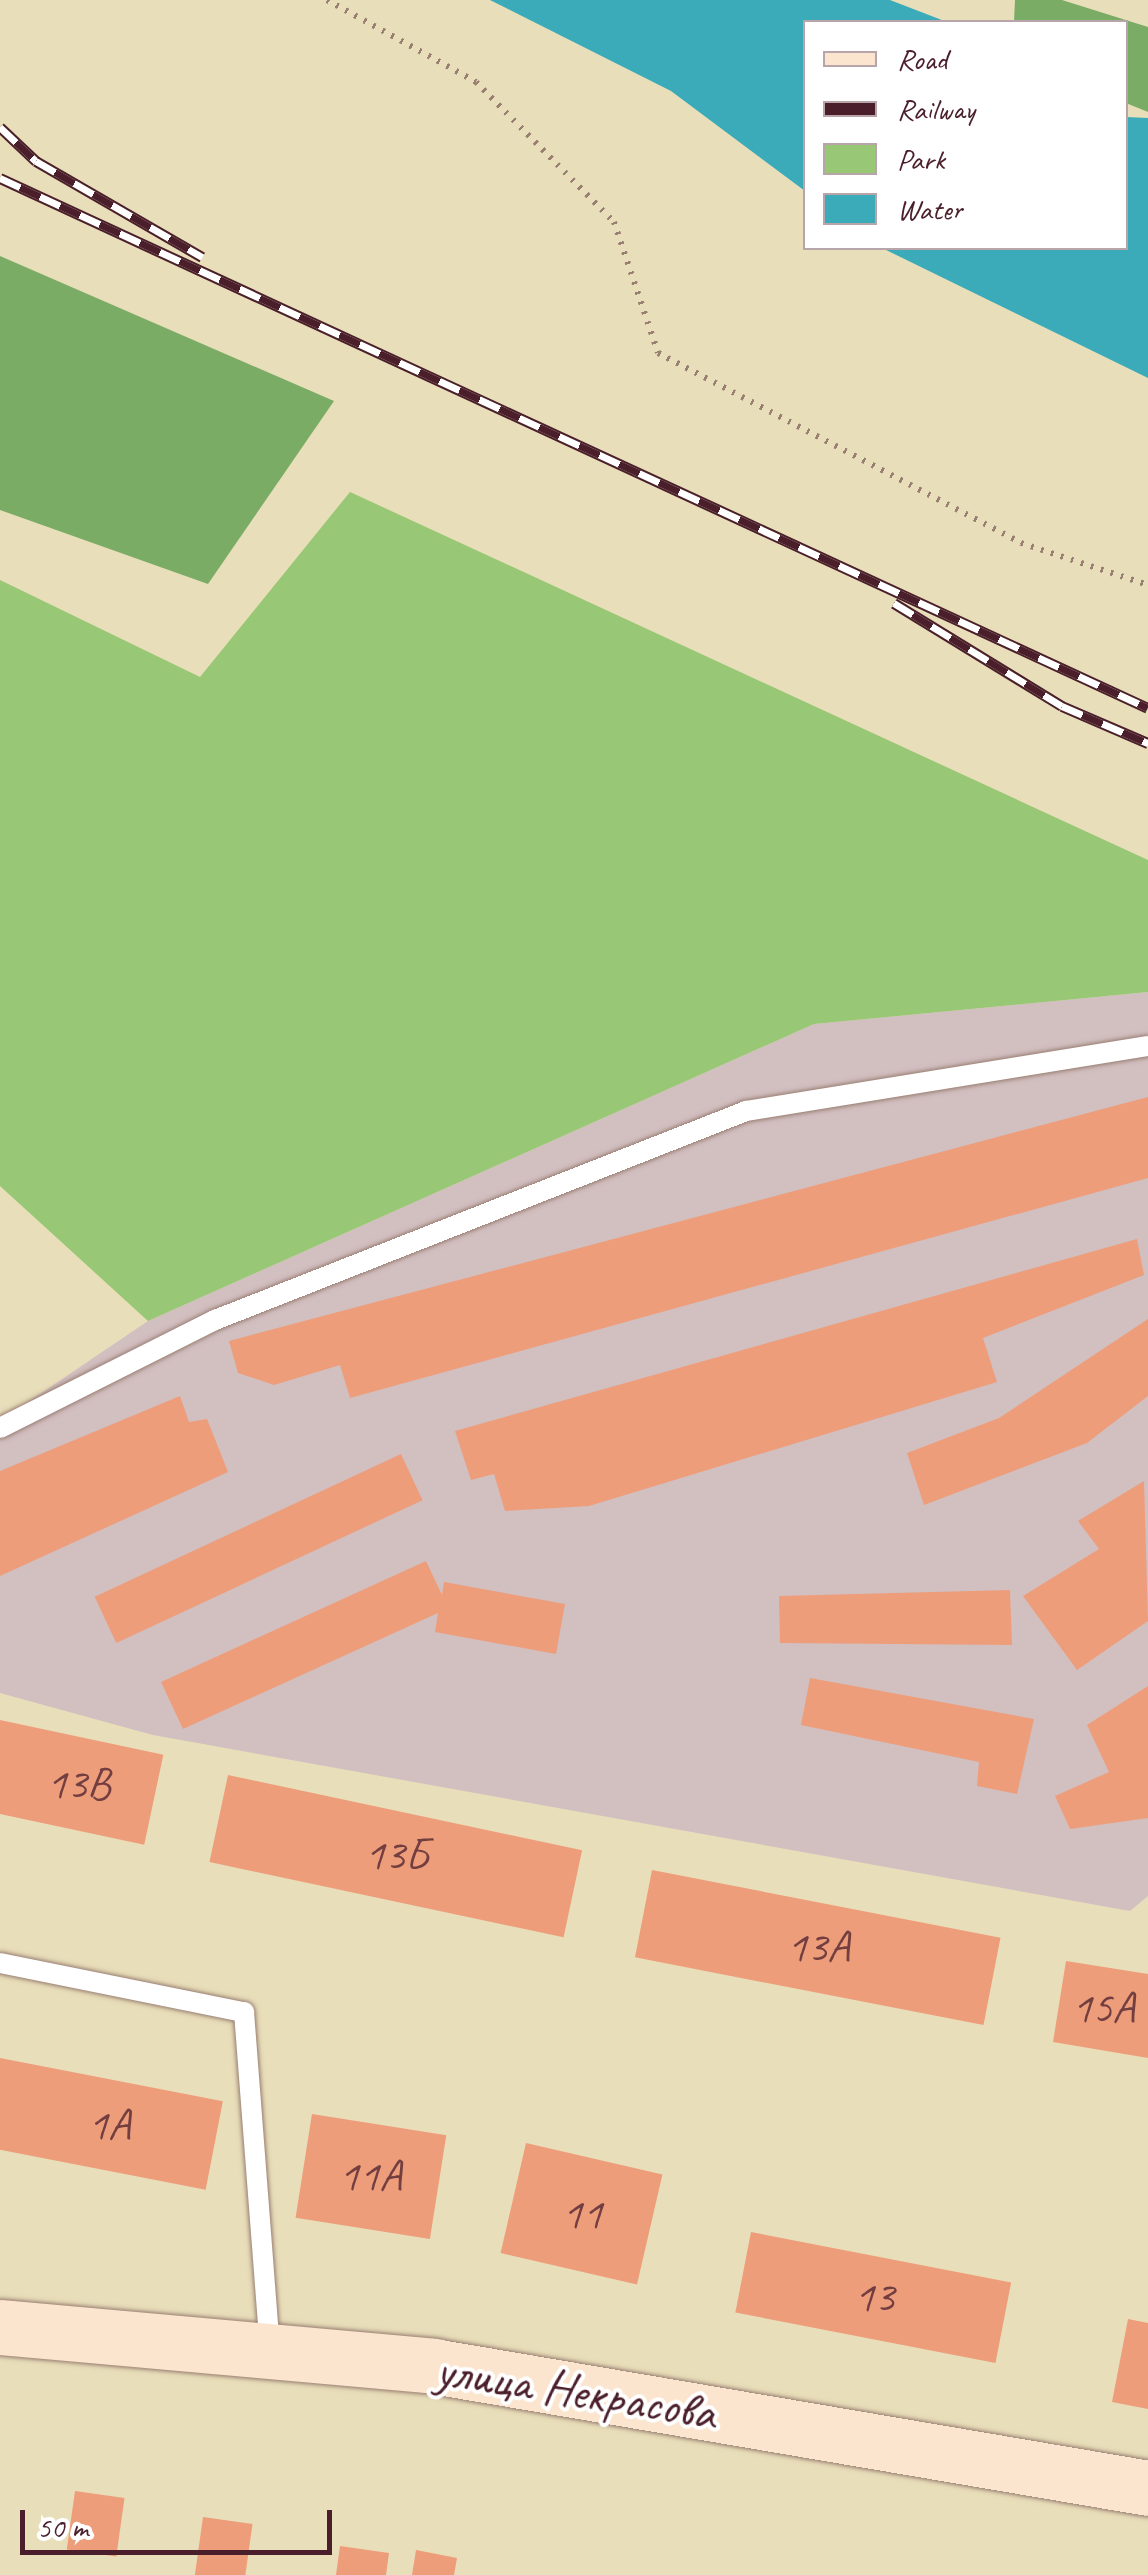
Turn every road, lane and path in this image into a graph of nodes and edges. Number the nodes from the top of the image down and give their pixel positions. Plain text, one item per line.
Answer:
1 (326, 0) edge
2 (1148, 584) edge
3 (1148, 1046) edge
4 (0, 1428) edge
5 (0, 1963) edge
6 (0, 2326) edge
7 (270, 2352) junction
8 (1148, 2488) edge

1 - 2 path
3 - 4 lane
5 - 7 lane
6 - 7 street, улица Некрасова
7 - 8 street, улица Некрасова

